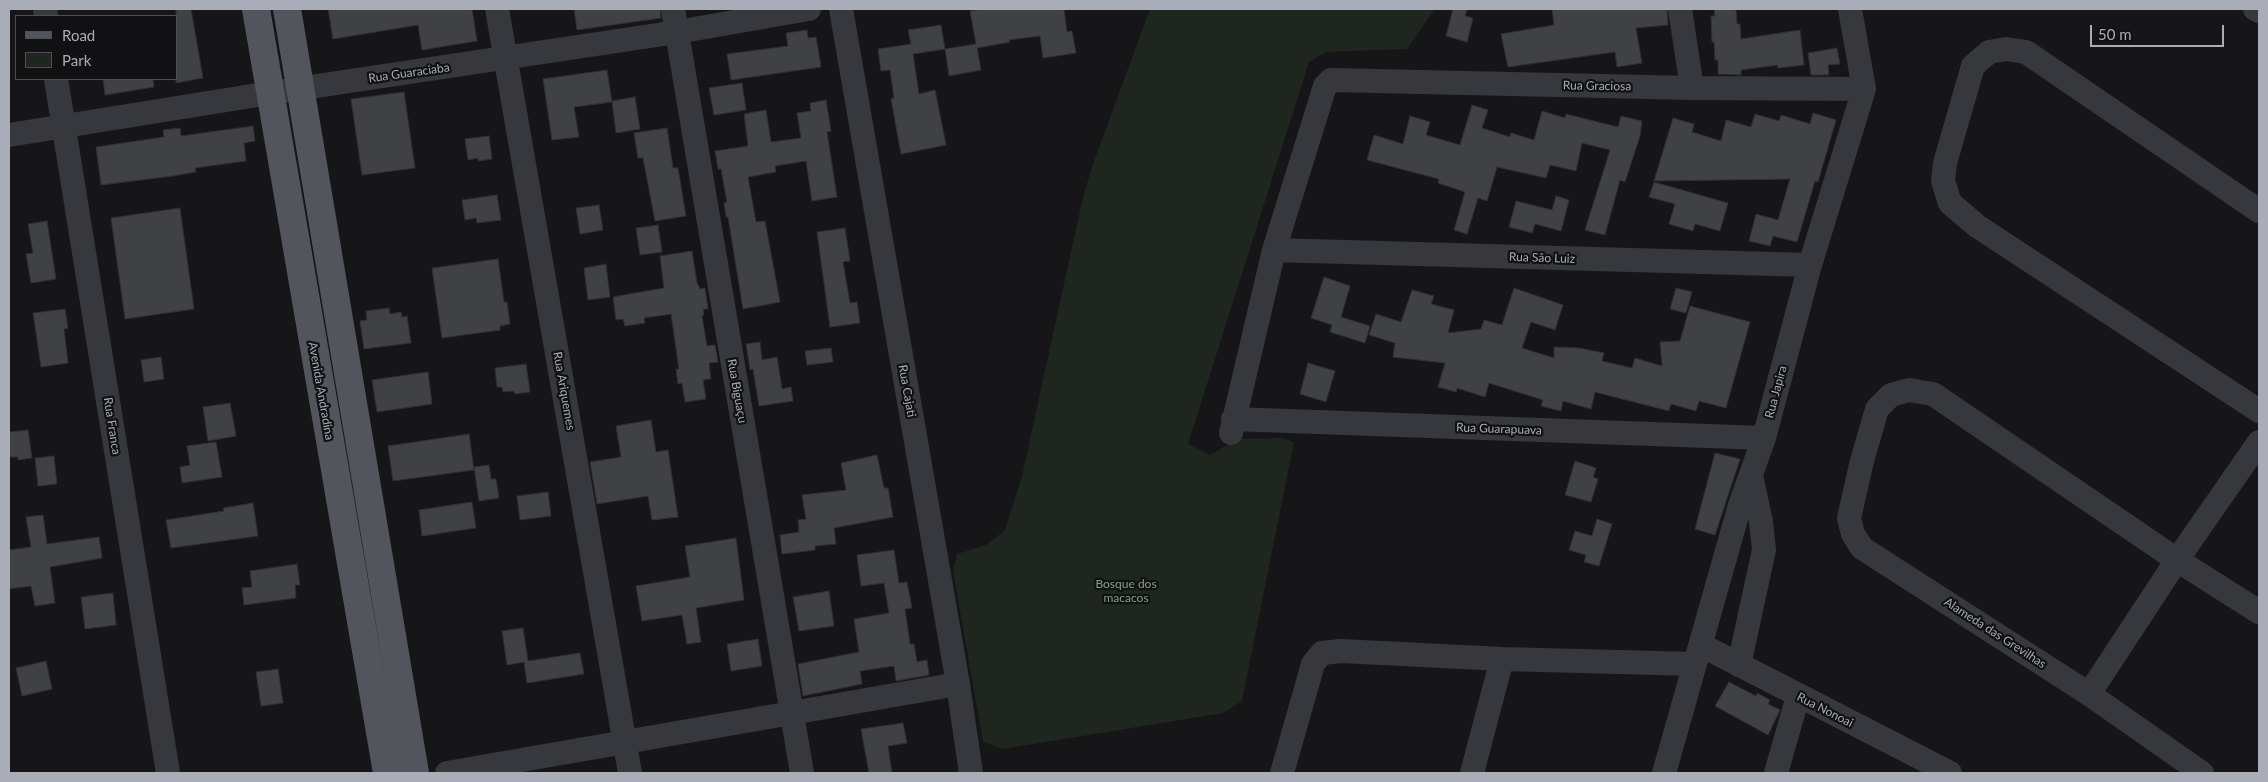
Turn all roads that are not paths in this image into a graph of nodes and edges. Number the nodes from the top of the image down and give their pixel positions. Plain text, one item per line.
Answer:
1 (256, 9) edge
2 (287, 9) edge
3 (497, 9) edge
4 (673, 9) edge
5 (808, 9) edge
6 (841, 9) edge
7 (1680, 9) edge
8 (1850, 9) edge
9 (2255, 9) edge
10 (2259, 12) edge
11 (677, 32) junction
12 (506, 58) junction
13 (56, 80) edge
14 (1692, 88) junction
15 (300, 89) junction
16 (1864, 89) junction
17 (270, 93) junction
18 (64, 126) junction
19 (9, 135) edge
20 (2259, 211) edge
21 (1274, 250) junction
22 (1810, 265) junction
23 (2259, 411) edge
24 (1764, 438) junction
25 (2259, 442) edge
26 (1751, 475) junction
27 (2177, 560) junction
28 (2259, 612) edge
29 (1698, 655) junction
30 (1502, 660) junction
31 (1740, 665) junction
32 (958, 684) junction
33 (2089, 694) junction
34 (1798, 696) junction
35 (792, 712) junction
36 (625, 742) junction
37 (168, 773) edge
38 (387, 773) edge
39 (416, 773) edge
40 (448, 773) edge
41 (630, 773) edge
42 (802, 773) edge
43 (971, 773) edge
44 (1282, 773) edge
45 (1472, 773) edge
46 (1664, 773) edge
47 (1776, 773) edge
48 (1947, 773) edge
49 (2202, 773) edge

1 - 17 main road, Avenida Andradina
2 - 15 main road
3 - 12 street, Rua Ariquemes
4 - 11 street, Rua Biguaçu
5 - 11 street, Rua Guaraciaba
6 - 32 street, Rua Cajati
7 - 14 street
8 - 16 street, Rua Japira
9 - 10 street
11 - 12 street, Rua Guaraciaba
11 - 35 street, Rua Biguaçu
12 - 15 street, Rua Guaraciaba
12 - 36 street, Rua Ariquemes
13 - 18 street, Rua Franca
14 - 16 street, Rua Graciosa
14 - 21 street, Rua Graciosa
15 - 17 street, Rua Guaraciaba
15 - 39 main road
16 - 22 street, Rua Japira
17 - 18 street, Rua Guaraciaba
17 - 38 main road, Avenida Andradina
18 - 19 street, Rua Guaraciaba
18 - 37 street, Rua Franca
20 - 23 street
21 - 22 street, Rua São Luiz
21 - 24 street, Rua Guarapuava
22 - 24 street, Rua Japira
24 - 26 street, Rua Japira
25 - 27 street
26 - 29 street, Rua Japira
26 - 31 street
27 - 28 street, Alameda das Grevilhas
27 - 33 street
27 - 33 street, Alameda das Grevilhas
29 - 30 street
29 - 31 street, Rua Nonoai
29 - 46 street, Rua Japira
30 - 44 street
30 - 45 street
31 - 34 street, Rua Nonoai
32 - 35 street
32 - 43 street, Rua Cajati
33 - 49 street, Alameda das Grevilhas
34 - 47 street
34 - 48 street, Rua Nonoai
35 - 36 street
35 - 42 street, Rua Biguaçu
36 - 40 street
36 - 41 street, Rua Ariquemes

